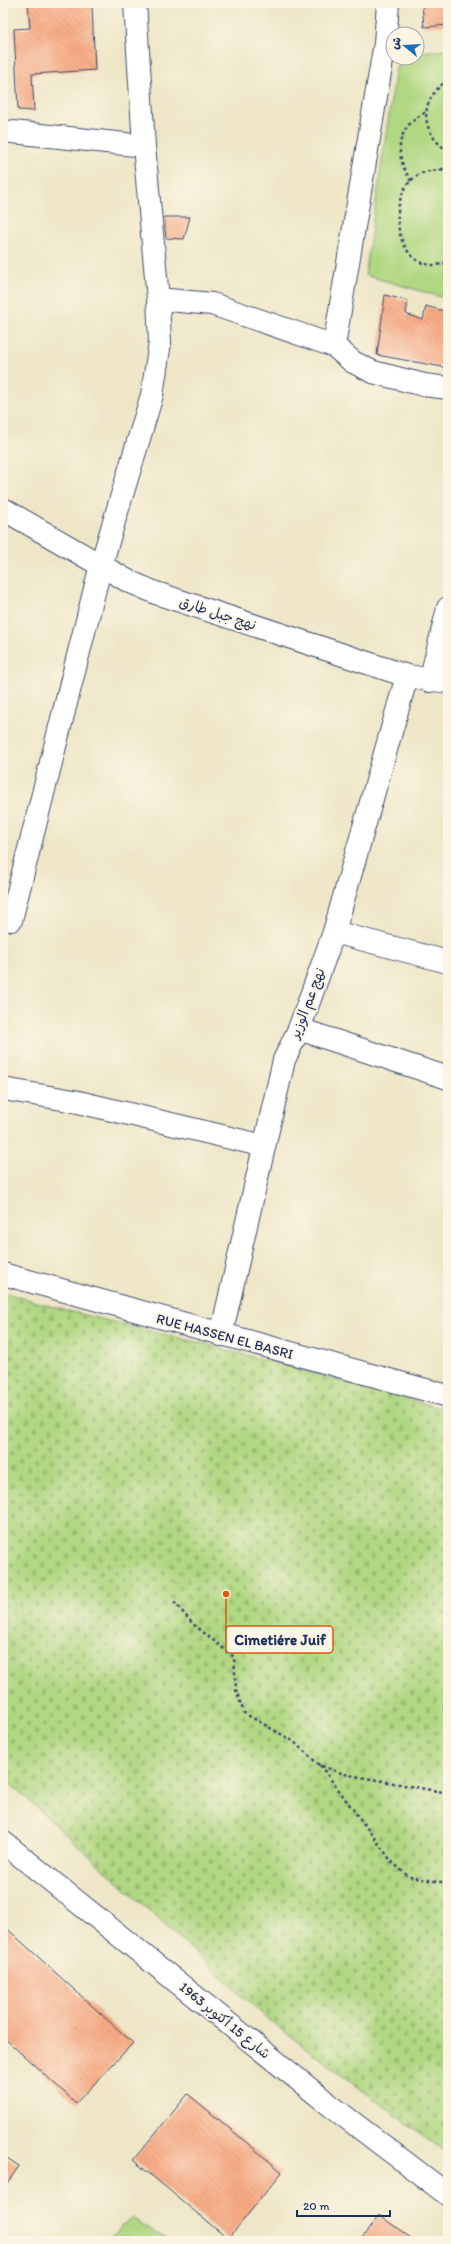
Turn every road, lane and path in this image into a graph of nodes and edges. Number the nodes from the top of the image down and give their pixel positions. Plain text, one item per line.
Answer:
1 (135, 3) edge
2 (388, 3) edge
3 (448, 80) edge
4 (426, 112) junction
5 (3, 131) edge
6 (144, 146) junction
7 (448, 151) edge
8 (448, 165) edge
9 (441, 170) junction
10 (448, 170) edge
11 (411, 181) junction
12 (448, 262) edge
13 (158, 299) junction
14 (334, 346) junction
15 (448, 388) edge
16 (3, 509) edge
17 (101, 565) junction
18 (448, 608) edge
19 (407, 676) junction
20 (439, 681) edge
21 (11, 920) dead end
22 (334, 932) junction
23 (448, 962) edge
24 (299, 1029) junction
25 (448, 1078) edge
26 (3, 1088) edge
27 (264, 1146) junction
28 (3, 1274) edge
29 (222, 1334) junction
30 (448, 1396) edge
31 (174, 1602) dead end
32 (319, 1765) junction
33 (448, 1792) edge
34 (3, 1842) edge
35 (448, 1883) edge
36 (448, 2195) edge

1 - 6 street
2 - 14 street
3 - 4 path
4 - 7 path
4 - 11 path
5 - 6 street
6 - 13 street
8 - 9 path
9 - 10 path
9 - 11 path
11 - 12 path
13 - 14 street
13 - 17 street
14 - 15 street
16 - 17 street, نهج جبل طارق
17 - 19 street, نهج جبل طارق
17 - 21 street
18 - 20 street
19 - 20 street, نهج جبل طارق
19 - 22 street, نهج عم الوزير
22 - 23 street
22 - 24 street, نهج عم الوزير
24 - 25 street
24 - 27 street, نهج عم الوزير
26 - 27 street
27 - 29 street, نهج عم الوزير
28 - 29 street, RUE HASSEN EL BASRI
29 - 30 street, RUE HASSEN EL BASRI
31 - 32 path
32 - 33 path
32 - 35 path
34 - 36 street, شارع 15 أكتوبر 1963

